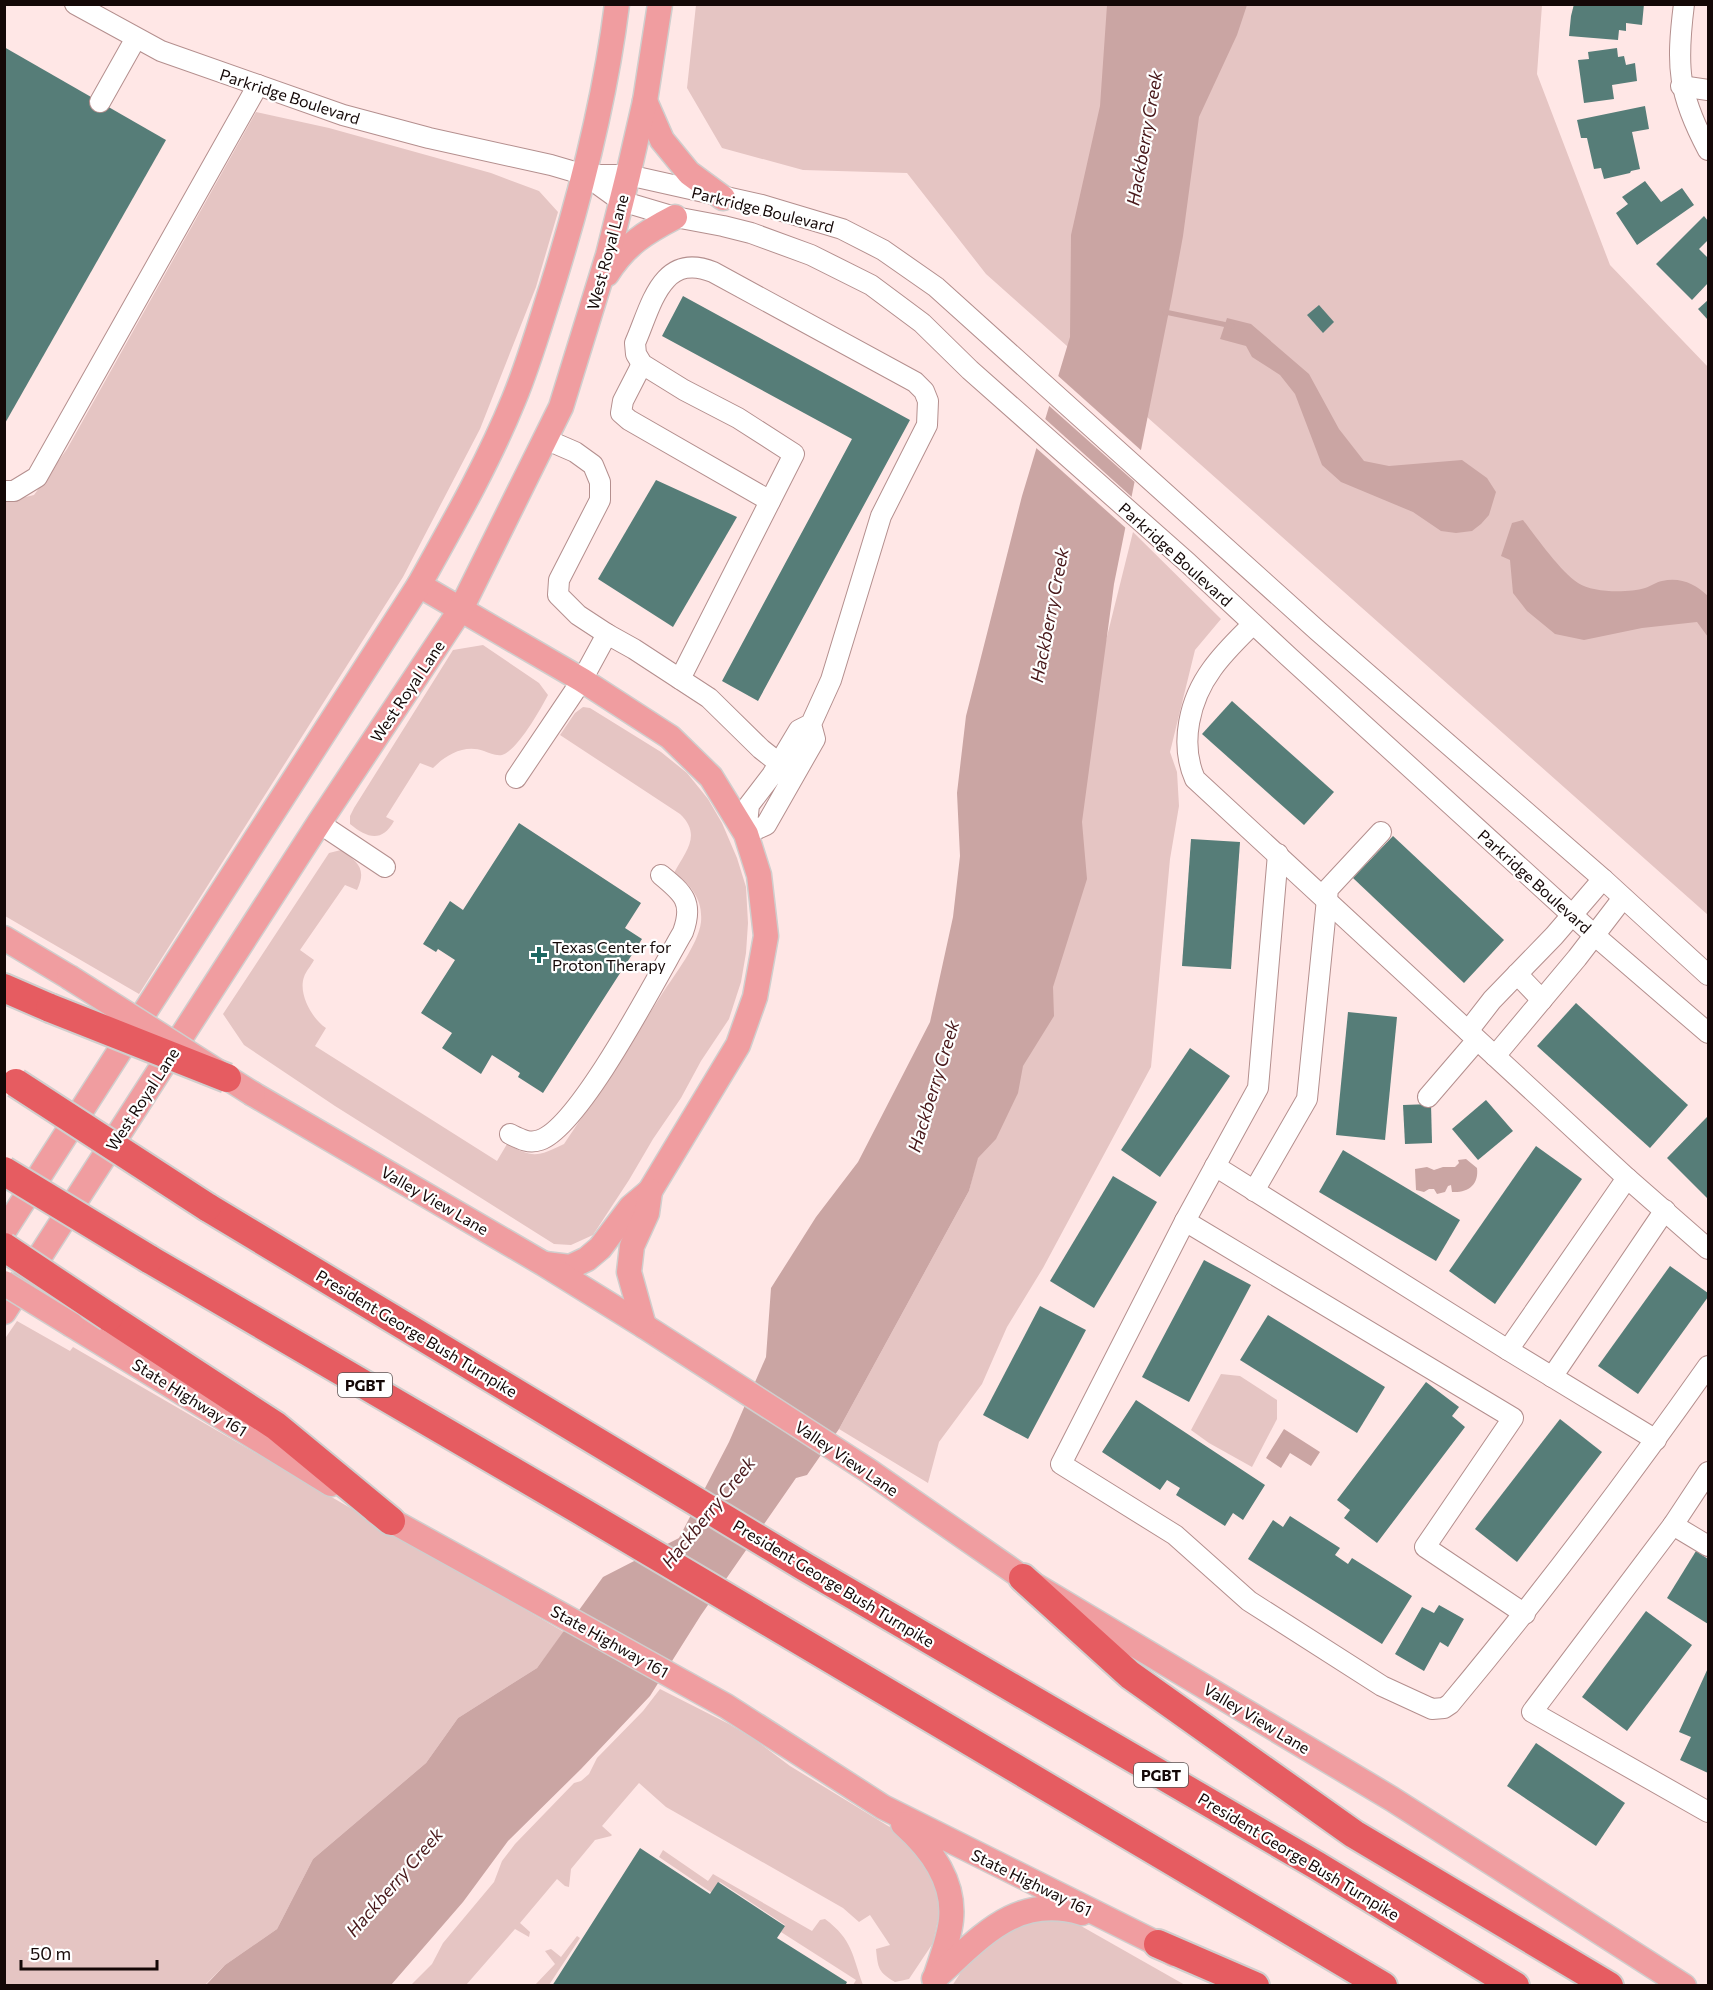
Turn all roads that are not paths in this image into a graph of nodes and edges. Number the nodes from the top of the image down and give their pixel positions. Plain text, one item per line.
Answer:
1 (75, 4) edge
2 (617, 4) edge
3 (660, 4) edge
4 (1684, 4) edge
5 (136, 38) junction
6 (258, 86) junction
7 (1682, 86) junction
8 (1708, 90) edge
9 (645, 101) junction
10 (100, 102) dead end
11 (1708, 150) edge
12 (585, 175) junction
13 (628, 175) junction
14 (723, 198) junction
15 (621, 201) junction
16 (675, 218) junction
17 (598, 288) junction
18 (642, 364) junction
19 (545, 439) junction
20 (4, 491) edge
21 (770, 501) junction
22 (419, 585) junction
23 (461, 609) junction
24 (1253, 624) junction
25 (608, 634) junction
26 (680, 679) junction
27 (582, 680) junction
28 (787, 769) junction
29 (516, 778) dead end
30 (320, 823) junction
31 (1381, 832) dead end
32 (746, 834) junction
33 (1278, 854) junction
34 (385, 867) dead end
35 (661, 875) dead end
36 (1603, 879) junction
37 (1623, 898) junction
38 (1326, 899) junction
39 (1573, 915) junction
40 (1593, 934) junction
41 (4, 938) edge
42 (1517, 974) junction
43 (1708, 975) edge
44 (4, 988) edge
45 (1542, 1000) junction
46 (1708, 1033) edge
47 (1472, 1035) junction
48 (1495, 1056) junction
49 (227, 1078) junction
50 (10, 1080) edge
51 (1428, 1097) dead end
52 (510, 1134) dead end
53 (1215, 1166) junction
54 (4, 1171) edge
55 (1627, 1178) junction
56 (650, 1191) junction
57 (1254, 1191) junction
58 (1665, 1210) junction
59 (1185, 1221) junction
60 (4, 1231) edge
61 (4, 1247) edge
62 (1708, 1249) edge
63 (544, 1264) junction
64 (4, 1283) edge
65 (4, 1312) edge
66 (644, 1326) junction
67 (1508, 1350) junction
68 (1708, 1366) edge
69 (1552, 1377) junction
70 (1656, 1440) junction
71 (1706, 1481) edge
72 (391, 1521) junction
73 (1672, 1525) junction
74 (1708, 1546) edge
75 (1023, 1578) junction
76 (1525, 1614) junction
77 (883, 1807) junction
78 (1708, 1812) edge
79 (1113, 1922) junction
80 (1158, 1944) junction
81 (932, 1982) edge
82 (1223, 1986) edge
83 (1255, 1986) edge
84 (1383, 1986) edge
85 (1515, 1986) edge
86 (1609, 1986) edge
87 (1684, 1986) edge

1 - 5 street, Parkridge Boulevard
2 - 12 main road
3 - 9 main road, West Royal Lane
4 - 7 street
5 - 6 street, Parkridge Boulevard
5 - 10 street
6 - 12 street, Parkridge Boulevard
6 - 20 street
7 - 8 street
7 - 11 street
9 - 13 main road, West Royal Lane
9 - 14 main road
12 - 13 street, Parkridge Boulevard
12 - 15 street, Parkridge Boulevard
12 - 22 main road
13 - 14 street, Parkridge Boulevard
13 - 15 main road, West Royal Lane
14 - 36 street, Parkridge Boulevard
15 - 16 street, Parkridge Boulevard
15 - 17 main road, West Royal Lane
16 - 17 main road
16 - 24 street, Parkridge Boulevard
17 - 19 main road, West Royal Lane
18 - 21 street
18 - 21 street
18 - 28 street
19 - 23 main road, West Royal Lane
19 - 25 street
21 - 26 street
22 - 23 main road
22 - 60 main road
23 - 27 main road
23 - 30 main road, West Royal Lane
24 - 33 street
24 - 39 street, Parkridge Boulevard
25 - 26 street
25 - 27 street
26 - 28 street
27 - 29 street
27 - 32 main road
28 - 32 street
30 - 34 street
30 - 65 main road, West Royal Lane
31 - 38 street
32 - 56 main road
33 - 38 street
33 - 53 street
35 - 52 street
36 - 37 street, Parkridge Boulevard
36 - 39 street
37 - 40 street
37 - 43 street, Parkridge Boulevard
38 - 47 street
38 - 57 street
39 - 40 street, Parkridge Boulevard
39 - 42 street
40 - 45 street
40 - 46 street, Parkridge Boulevard
41 - 49 main road, Valley View Lane, bridge
42 - 45 street
42 - 47 street
44 - 49 highway, bridge
45 - 48 street
47 - 48 street
47 - 51 street
48 - 55 street
49 - 63 main road, Valley View Lane, bridge
50 - 85 highway, President George Bush Turnpike / PGBT, bridge
53 - 57 street
53 - 59 street
54 - 84 highway, PGBT, bridge
55 - 58 street
55 - 67 street
56 - 63 main road
56 - 66 main road
57 - 67 street
58 - 62 street
58 - 69 street
59 - 76 street
59 - 76 street
61 - 72 highway, bridge
63 - 66 main road, Valley View Lane
64 - 72 main road, State Highway 161, bridge
66 - 75 main road, Valley View Lane
67 - 69 street
68 - 70 street
69 - 70 street
70 - 76 street
71 - 73 street
72 - 77 main road, State Highway 161
73 - 74 street
73 - 78 street
75 - 86 highway
75 - 87 main road, Valley View Lane
77 - 79 main road, State Highway 161
77 - 81 main road
79 - 80 main road, State Highway 161
79 - 81 main road
80 - 82 main road, State Highway 161
80 - 83 highway

